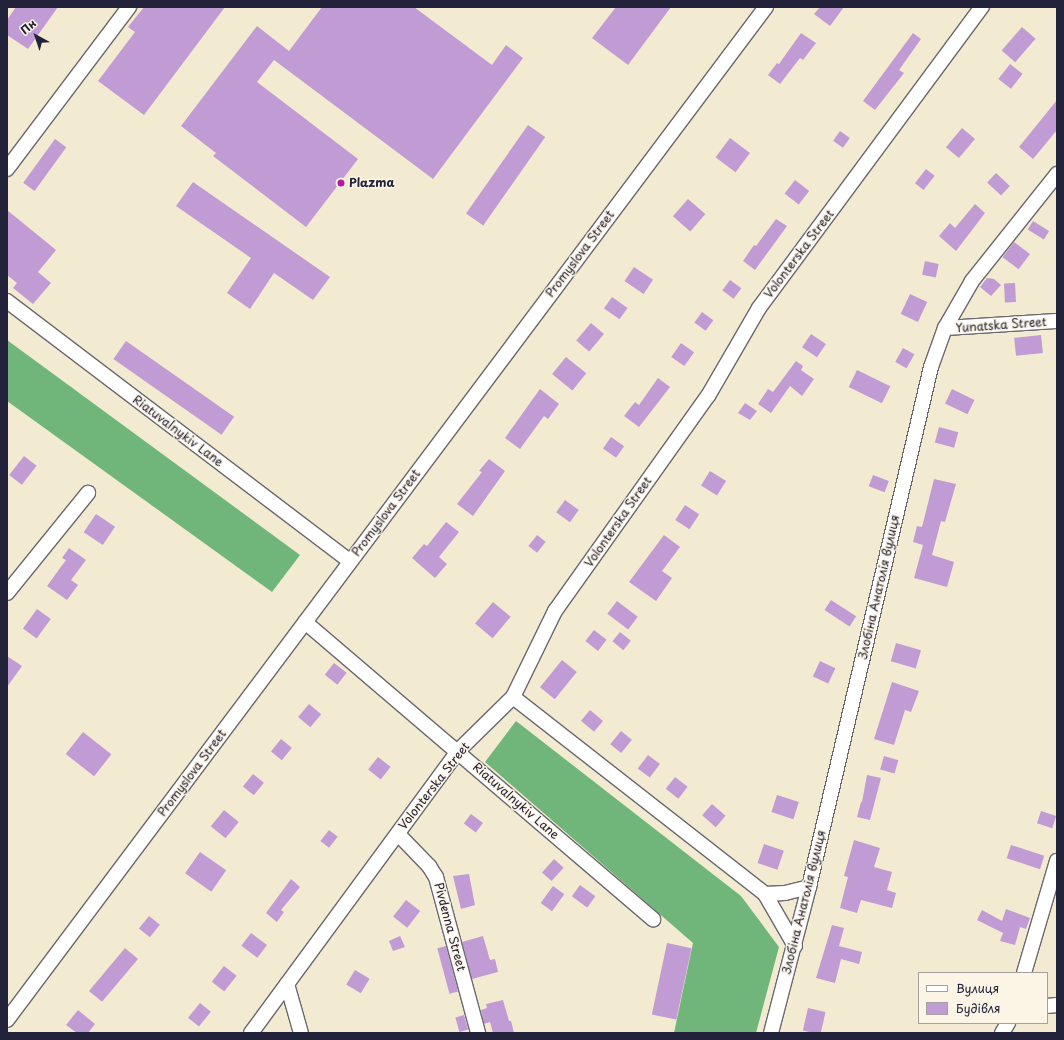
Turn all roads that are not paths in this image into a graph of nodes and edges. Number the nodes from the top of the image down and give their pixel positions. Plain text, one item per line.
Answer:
1 (129, 7) edge
2 (766, 7) edge
3 (982, 7) edge
4 (7, 169) edge
5 (1057, 174) edge
6 (7, 301) edge
7 (1057, 321) edge
8 (945, 328) junction
9 (88, 493) dead end
10 (349, 561) junction
11 (7, 593) edge
12 (305, 622) junction
13 (513, 697) junction
14 (458, 751) junction
15 (398, 834) junction
16 (1057, 861) edge
17 (809, 887) junction
18 (765, 894) junction
19 (654, 919) dead end
20 (795, 946) junction
21 (1024, 972) edge
22 (287, 984) junction
23 (7, 1020) edge
24 (1007, 1024) edge
25 (776, 1031) edge
26 (252, 1033) edge
27 (301, 1033) edge
28 (478, 1033) edge
29 (1002, 1033) edge

1 - 4 street
2 - 10 street, Promyslova Street
3 - 13 street, Volonterska Street
5 - 8 street, Злобіна Анатолія вулиця
6 - 10 street, Riatuvalnykiv Lane
7 - 8 street, Yunatska Street
8 - 17 street, Злобіна Анатолія вулиця
9 - 11 street
10 - 12 street, Promyslova Street
12 - 14 street, Riatuvalnykiv Lane
12 - 23 street, Promyslova Street
13 - 14 street, Volonterska Street
13 - 18 street
14 - 15 street, Volonterska Street
14 - 19 street, Riatuvalnykiv Lane
15 - 22 street, Volonterska Street
15 - 28 street, Pivdenna Street
16 - 21 street
17 - 18 street
17 - 20 street, Злобіна Анатолія вулиця
18 - 20 street
20 - 25 street, Злобіна Анатолія вулиця
22 - 26 street, Volonterska Street
22 - 27 street
24 - 29 street

